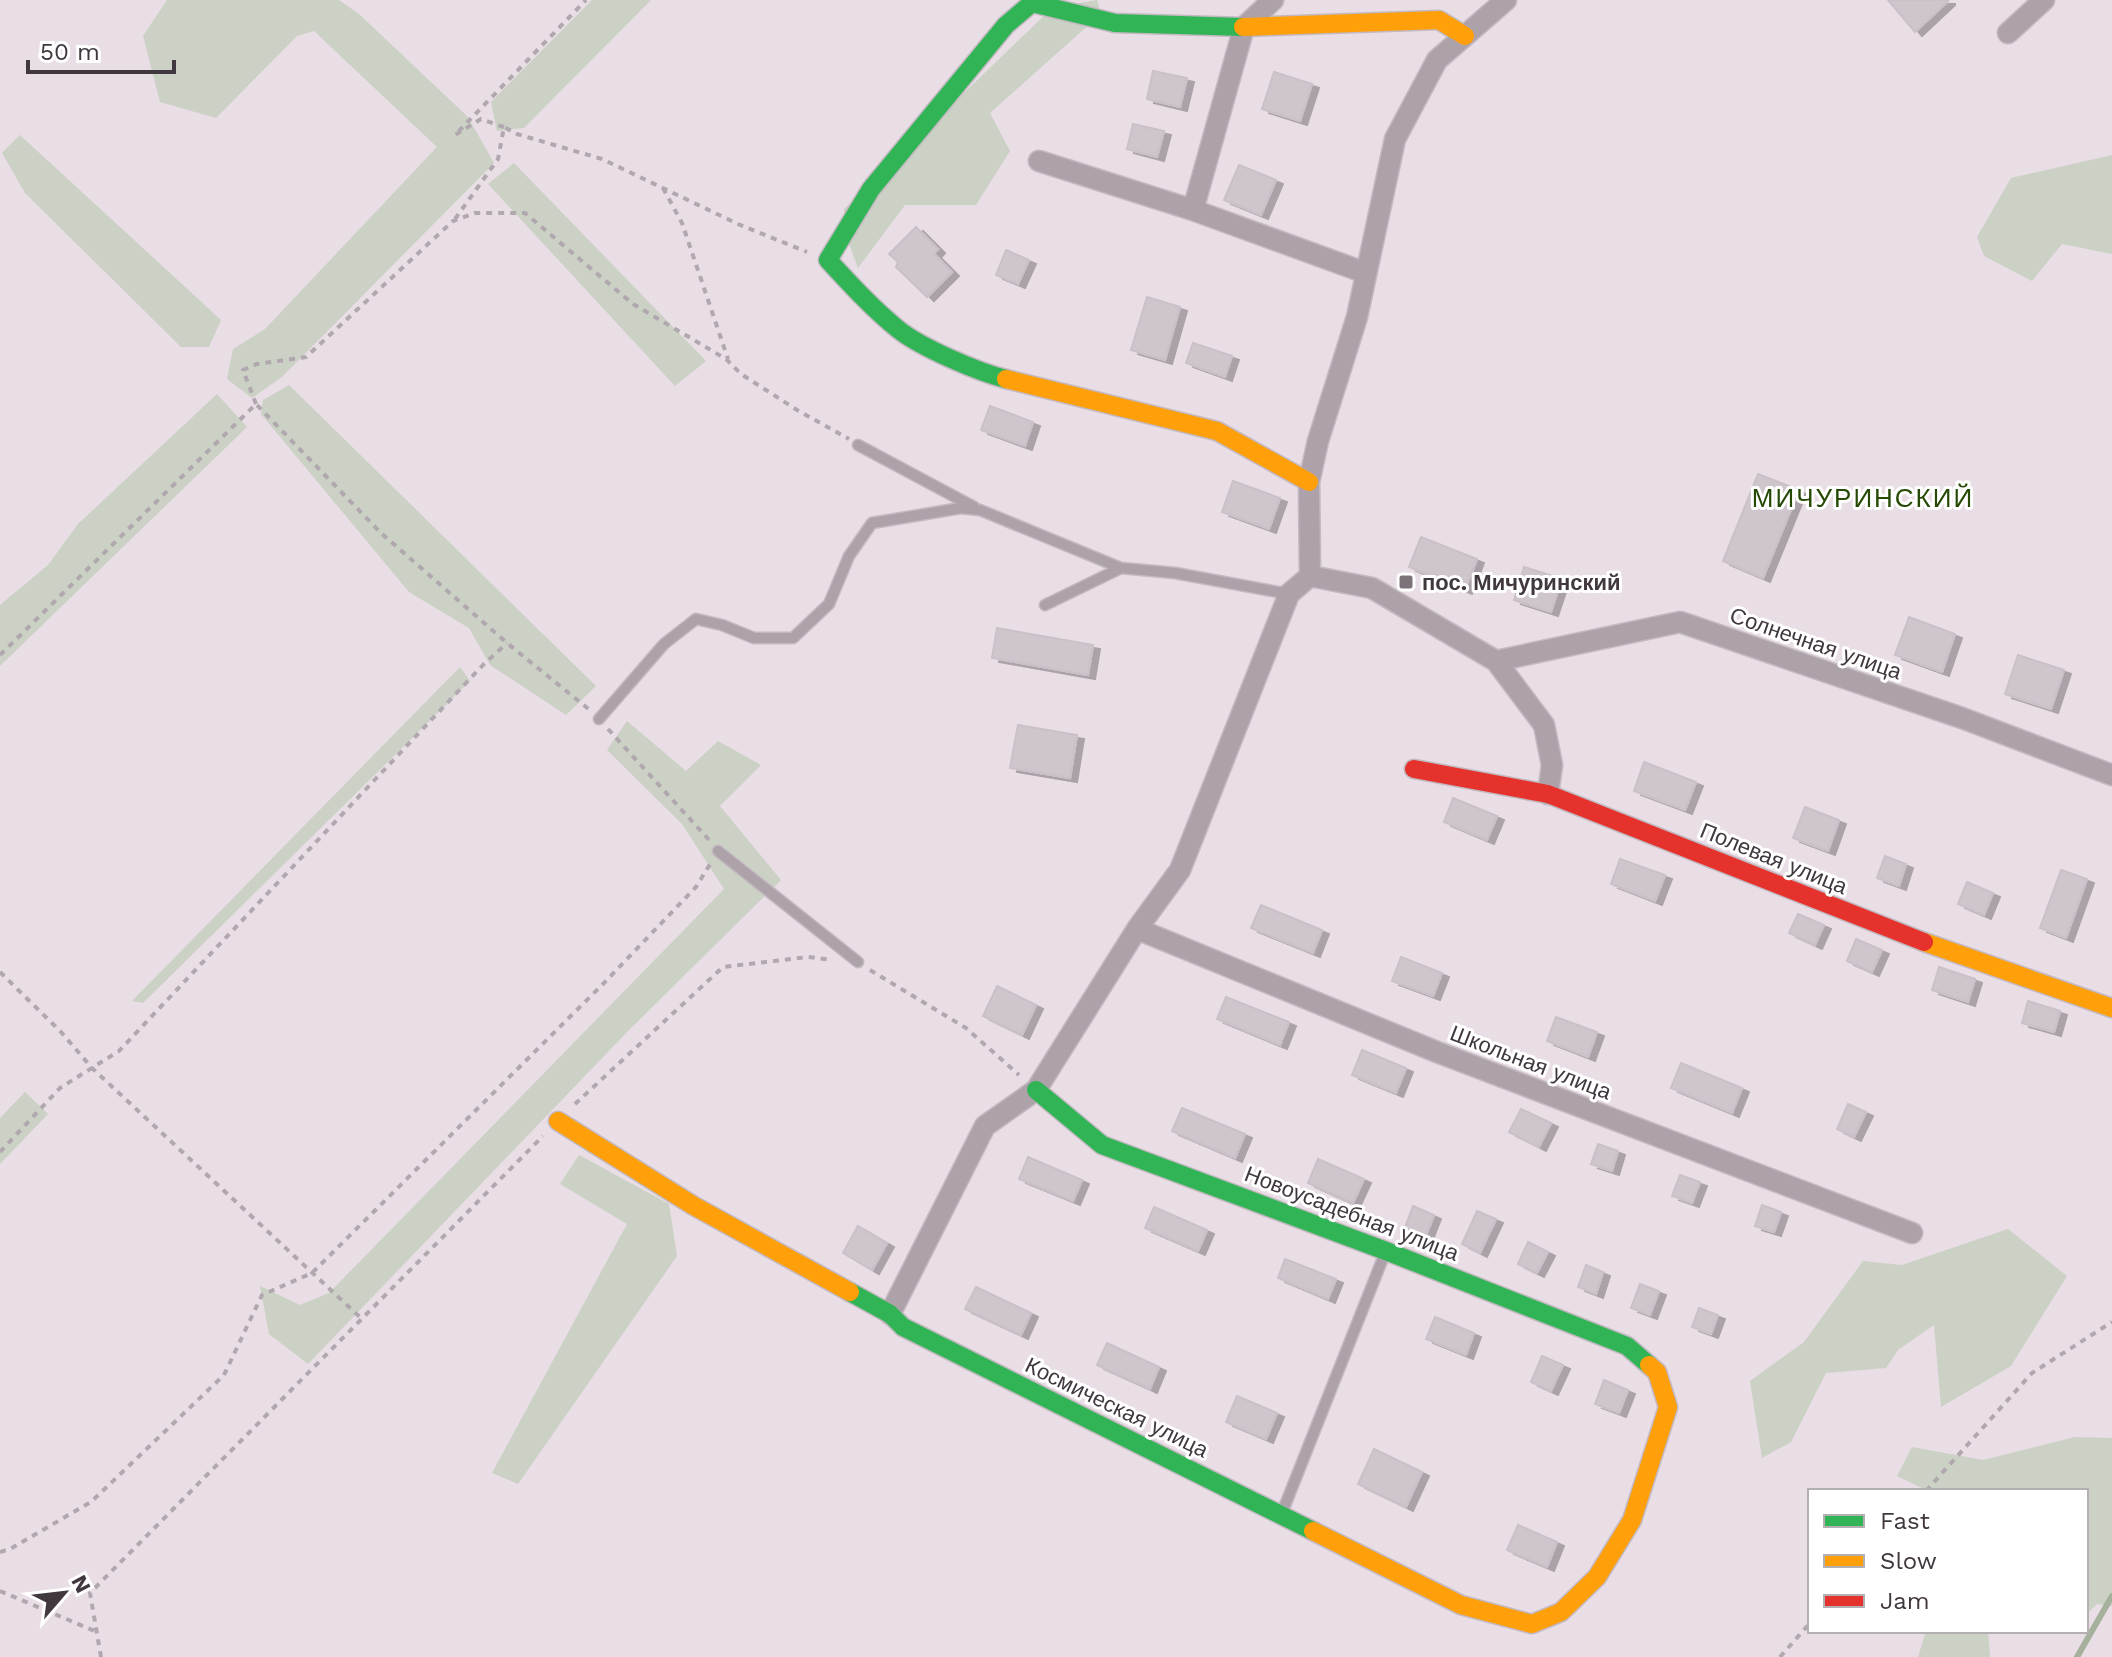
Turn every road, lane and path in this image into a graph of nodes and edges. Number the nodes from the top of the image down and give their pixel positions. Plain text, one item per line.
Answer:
1 (586, 0) edge
2 (1273, 0) edge
3 (1506, 0) edge
4 (2044, 0) edge
5 (1244, 27) junction
6 (2008, 33) dead end
7 (1465, 36) junction
8 (504, 127) junction
9 (1039, 161) dead end
10 (662, 186) junction
11 (1193, 210) junction
12 (453, 221) junction
13 (828, 260) junction
14 (1366, 273) junction
15 (729, 362) junction
16 (256, 404) junction
17 (858, 445) joint
18 (1309, 482) junction
19 (980, 510) junction
20 (1121, 568) junction
21 (1310, 576) junction
22 (1289, 594) junction
23 (1045, 605) dead end
24 (507, 643) junction
25 (0, 655) edge
26 (1496, 661) junction
27 (599, 719) junction
28 (1414, 769) dead end
29 (2112, 775) edge
30 (1548, 794) junction
31 (718, 851) junction
32 (1137, 929) junction
33 (858, 962) junction
34 (0, 972) edge
35 (2112, 1008) edge
36 (92, 1068) junction
37 (1036, 1090) junction
38 (558, 1121) junction
39 (0, 1152) edge
40 (1912, 1233) dead end
41 (1386, 1251) junction
42 (312, 1273) junction
43 (890, 1314) junction
44 (363, 1320) junction
45 (2112, 1322) edge
46 (1928, 1489) edge
47 (1281, 1515) junction
48 (0, 1552) edge
49 (0, 1591) edge
50 (1532, 1624) joint
51 (1808, 1625) edge
52 (97, 1632) junction
53 (101, 1657) edge
54 (1780, 1657) edge

1 - 8 path
2 - 5 street
3 - 7 street
4 - 6 street
5 - 7 street
5 - 11 street
5 - 13 street
7 - 14 street
8 - 10 path
8 - 12 path
9 - 11 street
10 - 13 path
10 - 15 path
11 - 14 street
12 - 15 path
12 - 16 path
13 - 18 street
14 - 18 street
15 - 17 path
16 - 24 path
16 - 25 path
17 - 19 lane
18 - 21 street
19 - 20 lane
19 - 27 lane
20 - 22 lane
20 - 23 lane
21 - 22 street
21 - 26 street
22 - 32 street
24 - 27 path
24 - 36 path
26 - 29 street, Солнечная улица
26 - 30 street
27 - 31 path
28 - 30 street, Полевая улица
30 - 35 street, Полевая улица
31 - 33 lane
31 - 42 path
32 - 37 street
32 - 40 street, Школьная улица
33 - 37 path
33 - 38 path
34 - 36 path
36 - 39 path
36 - 42 path
37 - 41 street, Новоусадебная улица
37 - 43 street
38 - 43 street, Космическая улица
38 - 44 path
41 - 47 lane
41 - 50 street, Новоусадебная улица
42 - 44 path
42 - 48 path
43 - 47 street, Космическая улица
44 - 52 path
45 - 46 path
47 - 50 street, Космическая улица
49 - 52 path
51 - 54 path
52 - 53 path

